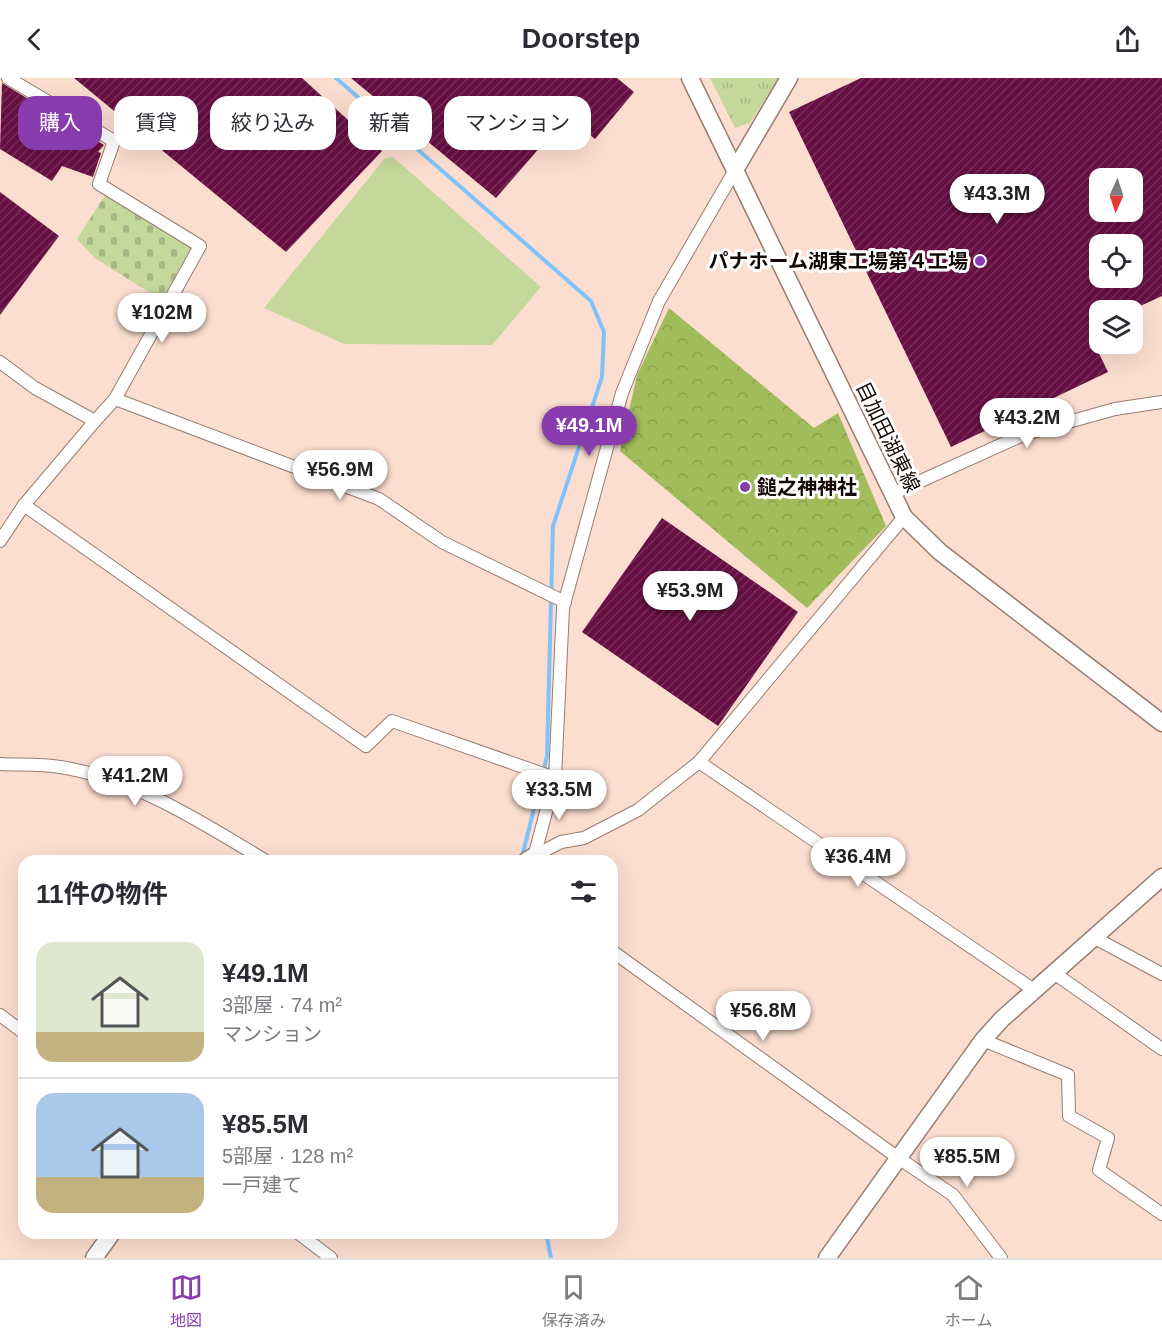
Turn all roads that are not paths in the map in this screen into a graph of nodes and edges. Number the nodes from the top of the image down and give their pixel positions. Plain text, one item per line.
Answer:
1 (8, 78) edge
2 (690, 78) edge
3 (789, 78) edge
4 (735, 170) junction
5 (0, 362) edge
6 (115, 399) junction
7 (1162, 402) edge
8 (95, 421) junction
9 (892, 494) junction
10 (24, 505) junction
11 (904, 516) junction
12 (0, 541) edge
13 (565, 602) junction
14 (1162, 723) edge
15 (699, 762) junction
16 (0, 764) edge
17 (555, 778) junction
18 (256, 855) edge
19 (532, 855) edge
20 (538, 855) edge
21 (1162, 877) edge
22 (1093, 938) junction
23 (618, 955) edge
24 (1054, 973) junction
25 (1162, 974) edge
26 (1034, 990) junction
27 (0, 1015) edge
28 (18, 1028) edge
29 (983, 1040) junction
30 (1162, 1049) edge
31 (897, 1157) junction
32 (1162, 1214) edge
33 (108, 1239) edge
34 (306, 1239) edge
35 (94, 1258) edge
36 (331, 1258) edge
37 (827, 1258) edge
38 (1001, 1258) edge

1 - 6 street
2 - 4 main road, 目加田湖東線
3 - 4 main road
4 - 9 main road, 目加田湖東線
4 - 13 street
5 - 8 street
6 - 8 street
6 - 13 street
7 - 9 street
8 - 10 street
9 - 11 main road, 目加田湖東線
10 - 12 street
10 - 17 street
11 - 14 main road, 目加田湖東線
11 - 15 street
13 - 17 street
15 - 20 street
15 - 26 street
16 - 18 street
17 - 19 street
21 - 22 main road
22 - 24 main road
22 - 25 street
23 - 31 street
24 - 26 main road
24 - 30 street
26 - 29 main road
27 - 28 street
29 - 31 main road
29 - 32 street
31 - 37 main road
31 - 38 street
33 - 35 main road
34 - 36 street

